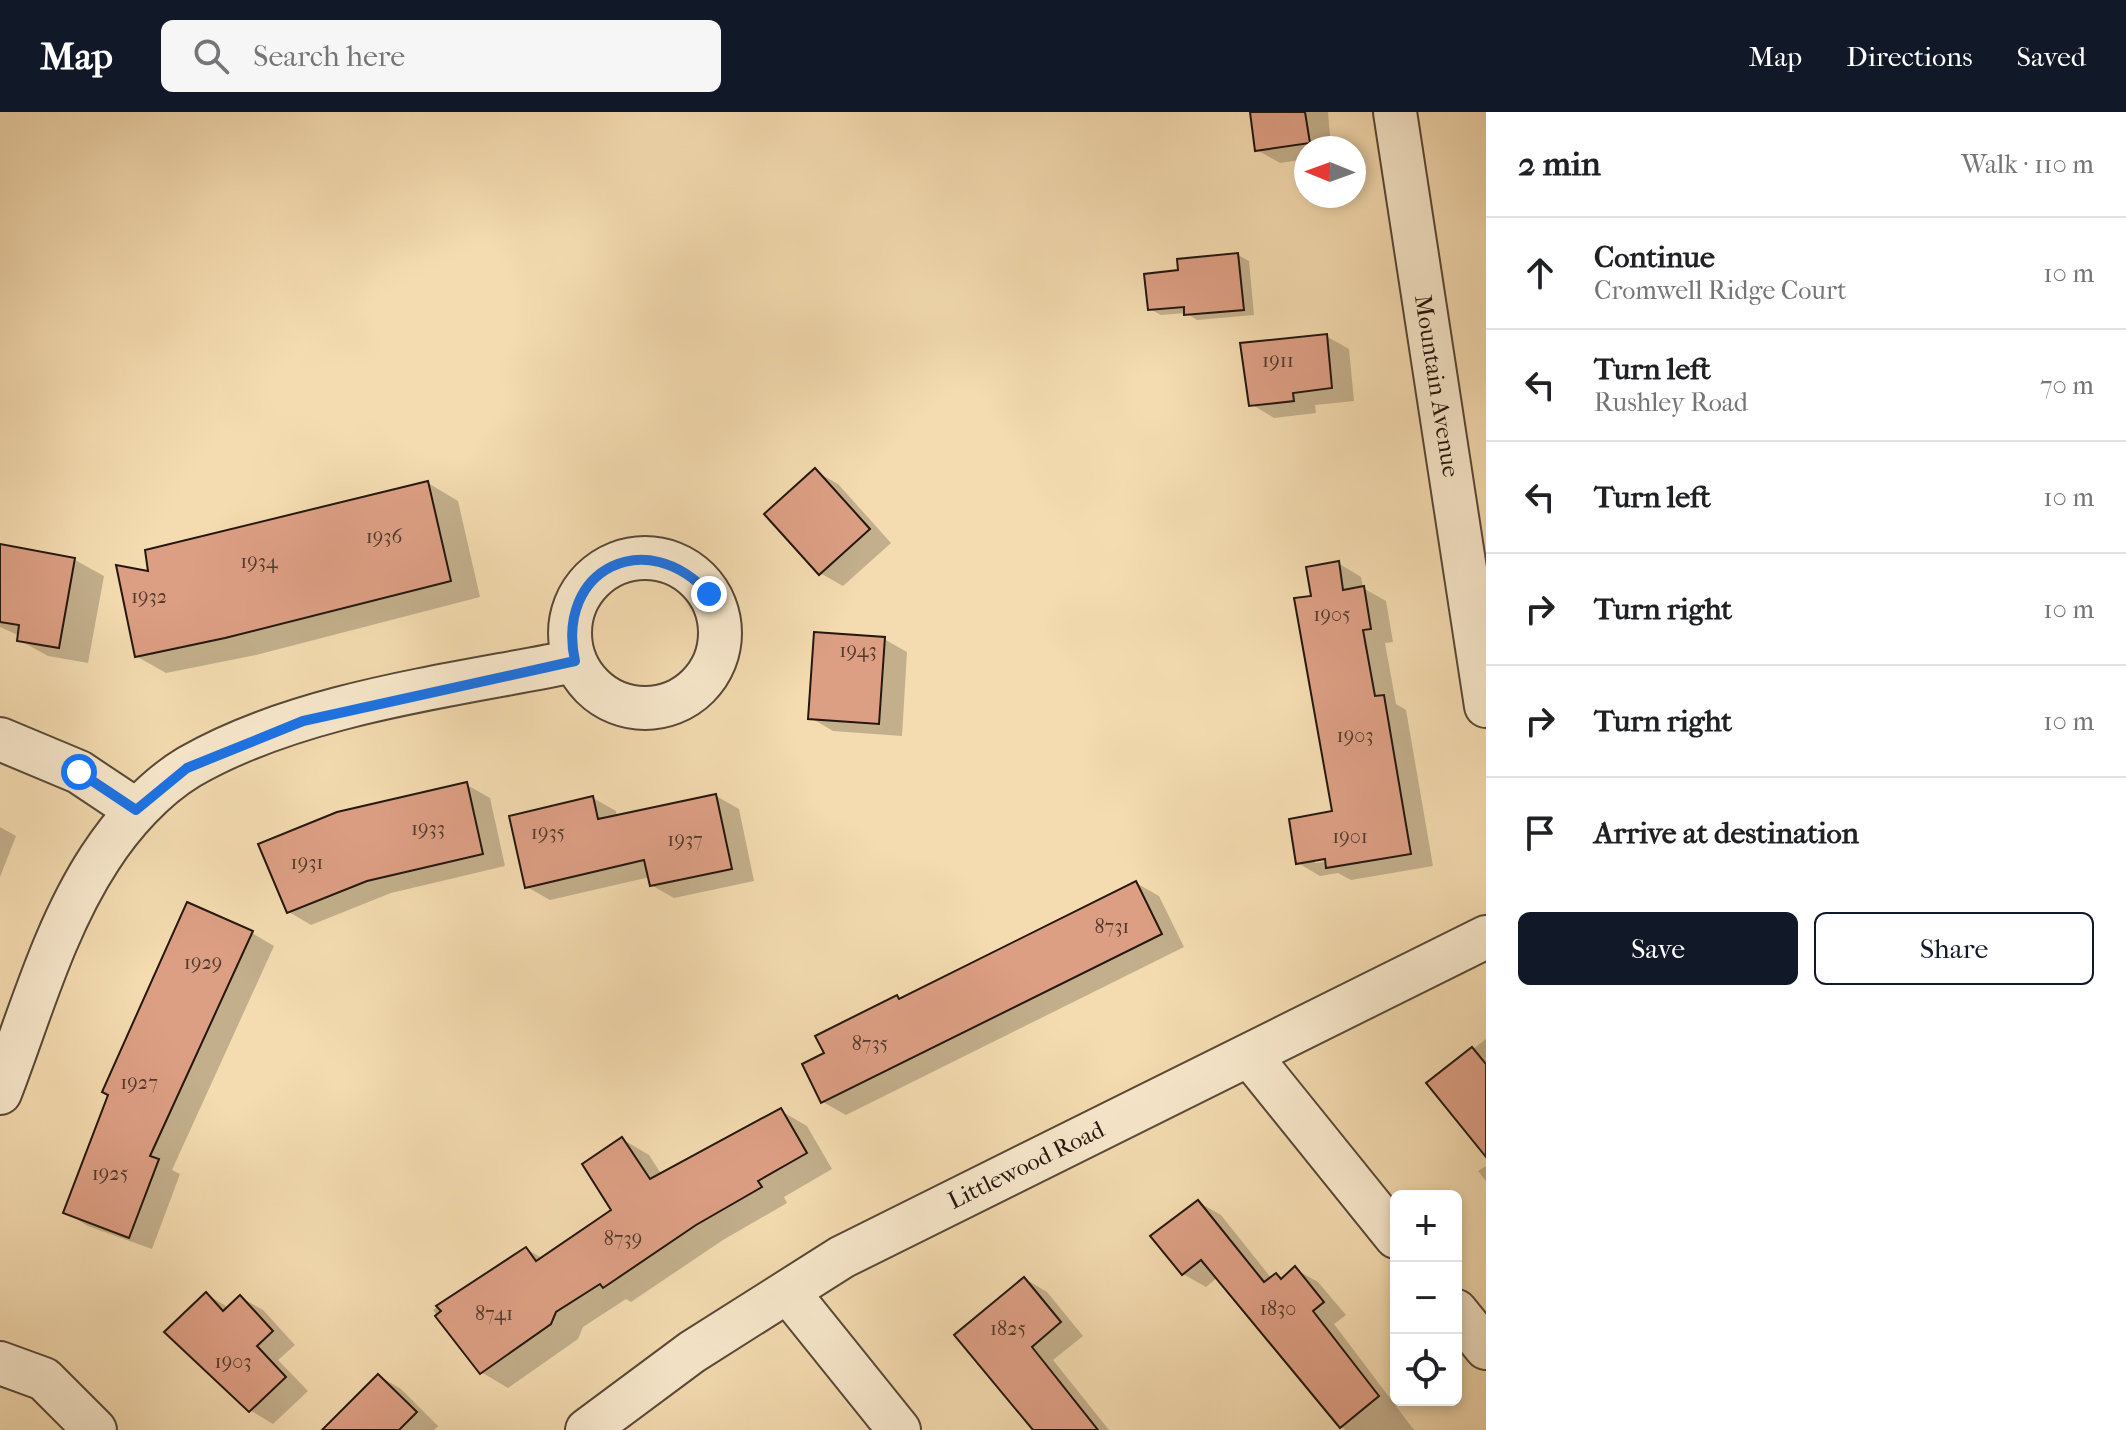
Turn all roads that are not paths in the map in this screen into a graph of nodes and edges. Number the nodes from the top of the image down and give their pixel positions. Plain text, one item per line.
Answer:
1 (1395, 112) edge
2 (575, 661) dead end
3 (1486, 706) edge
4 (0, 739) edge
5 (136, 810) junction
6 (1486, 937) edge
7 (1250, 1056) junction
8 (0, 1093) edge
9 (1390, 1230) edge
10 (788, 1292) junction
11 (1462, 1318) edge
12 (1486, 1348) edge
13 (0, 1363) edge
14 (95, 1430) edge
15 (587, 1430) edge
16 (899, 1430) edge

1 - 3 street, Mountain Avenue
2 - 5 street
4 - 5 street
5 - 8 street
6 - 7 street, Littlewood Road
7 - 9 street
7 - 10 street, Littlewood Road
10 - 15 street, Littlewood Road
10 - 16 street
11 - 12 street
13 - 14 street

